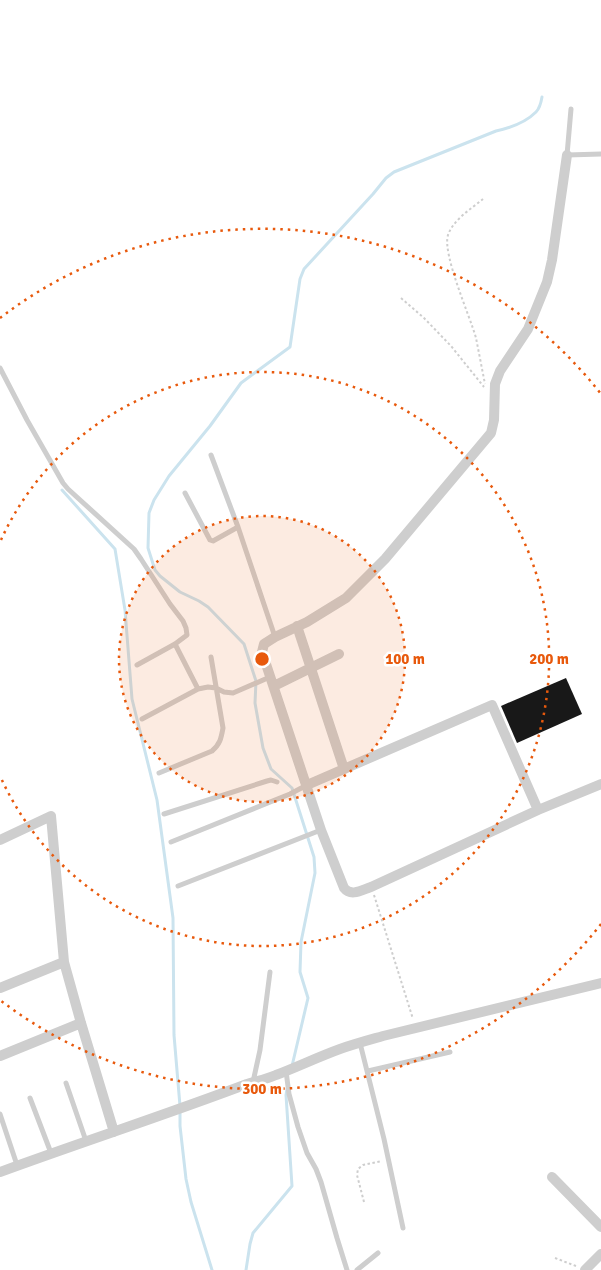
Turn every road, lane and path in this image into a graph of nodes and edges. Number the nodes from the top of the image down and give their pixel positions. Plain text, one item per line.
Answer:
1 (570, 110) dead end
2 (567, 154) junction
3 (601, 154) edge
4 (483, 199) dead end
5 (401, 298) dead end
6 (0, 368) edge
7 (211, 455) dead end
8 (186, 493) dead end
9 (238, 526) junction
10 (297, 626) junction
11 (274, 637) junction
12 (175, 644) junction
13 (339, 654) dead end
14 (211, 657) dead end
15 (137, 665) dead end
16 (311, 667) junction
17 (272, 681) junction
18 (216, 688) junction
19 (198, 689) junction
20 (142, 719) dead end
21 (344, 769) junction
22 (159, 773) dead end
23 (277, 782) dead end
24 (601, 784) edge
25 (307, 785) junction
26 (538, 810) junction
27 (164, 814) dead end
28 (321, 830) junction
29 (0, 840) edge
30 (171, 842) dead end
31 (178, 886) dead end
32 (371, 887) junction
33 (64, 962) junction
34 (270, 972) dead end
35 (601, 983) edge
36 (0, 988) edge
37 (81, 1023) junction
38 (416, 1028) junction
39 (360, 1043) junction
40 (450, 1052) dead end
41 (0, 1056) edge
42 (286, 1070) junction
43 (368, 1071) junction
44 (253, 1082) junction
45 (66, 1083) dead end
46 (30, 1098) dead end
47 (0, 1114) edge
48 (114, 1132) junction
49 (86, 1141) junction
50 (51, 1154) junction
51 (389, 1160) junction
52 (17, 1166) junction
53 (0, 1172) edge
54 (552, 1177) dead end
55 (364, 1202) dead end
56 (601, 1227) edge
57 (404, 1228) dead end
58 (378, 1253) dead end
59 (601, 1254) edge
60 (555, 1258) dead end
61 (347, 1270) edge
62 (357, 1270) edge
63 (584, 1270) edge

1 - 2 lane
2 - 3 lane
2 - 10 street
4 - 5 path
6 - 12 lane
7 - 9 lane
8 - 9 lane
9 - 11 lane
10 - 11 street
10 - 16 street
11 - 17 street
12 - 15 lane
12 - 19 lane
13 - 16 street
14 - 18 lane
16 - 17 street
16 - 21 street
17 - 18 lane
17 - 25 street
18 - 19 lane
18 - 22 lane
19 - 20 lane
21 - 25 street
21 - 26 street
23 - 27 lane
24 - 26 street
25 - 28 street
25 - 30 lane
26 - 32 street
28 - 31 lane
28 - 32 street
29 - 33 street
32 - 38 path
33 - 36 street
33 - 37 street
34 - 44 lane
35 - 38 street
37 - 41 street
37 - 48 street
38 - 39 street
39 - 42 street
39 - 43 lane
40 - 43 lane
42 - 44 street
42 - 61 lane
43 - 51 lane
44 - 48 street
45 - 49 lane
46 - 50 lane
47 - 52 lane
48 - 49 street
49 - 50 street
50 - 52 street
51 - 55 path
51 - 57 lane
52 - 53 street
54 - 56 street
58 - 62 lane
59 - 63 street
60 - 63 path

